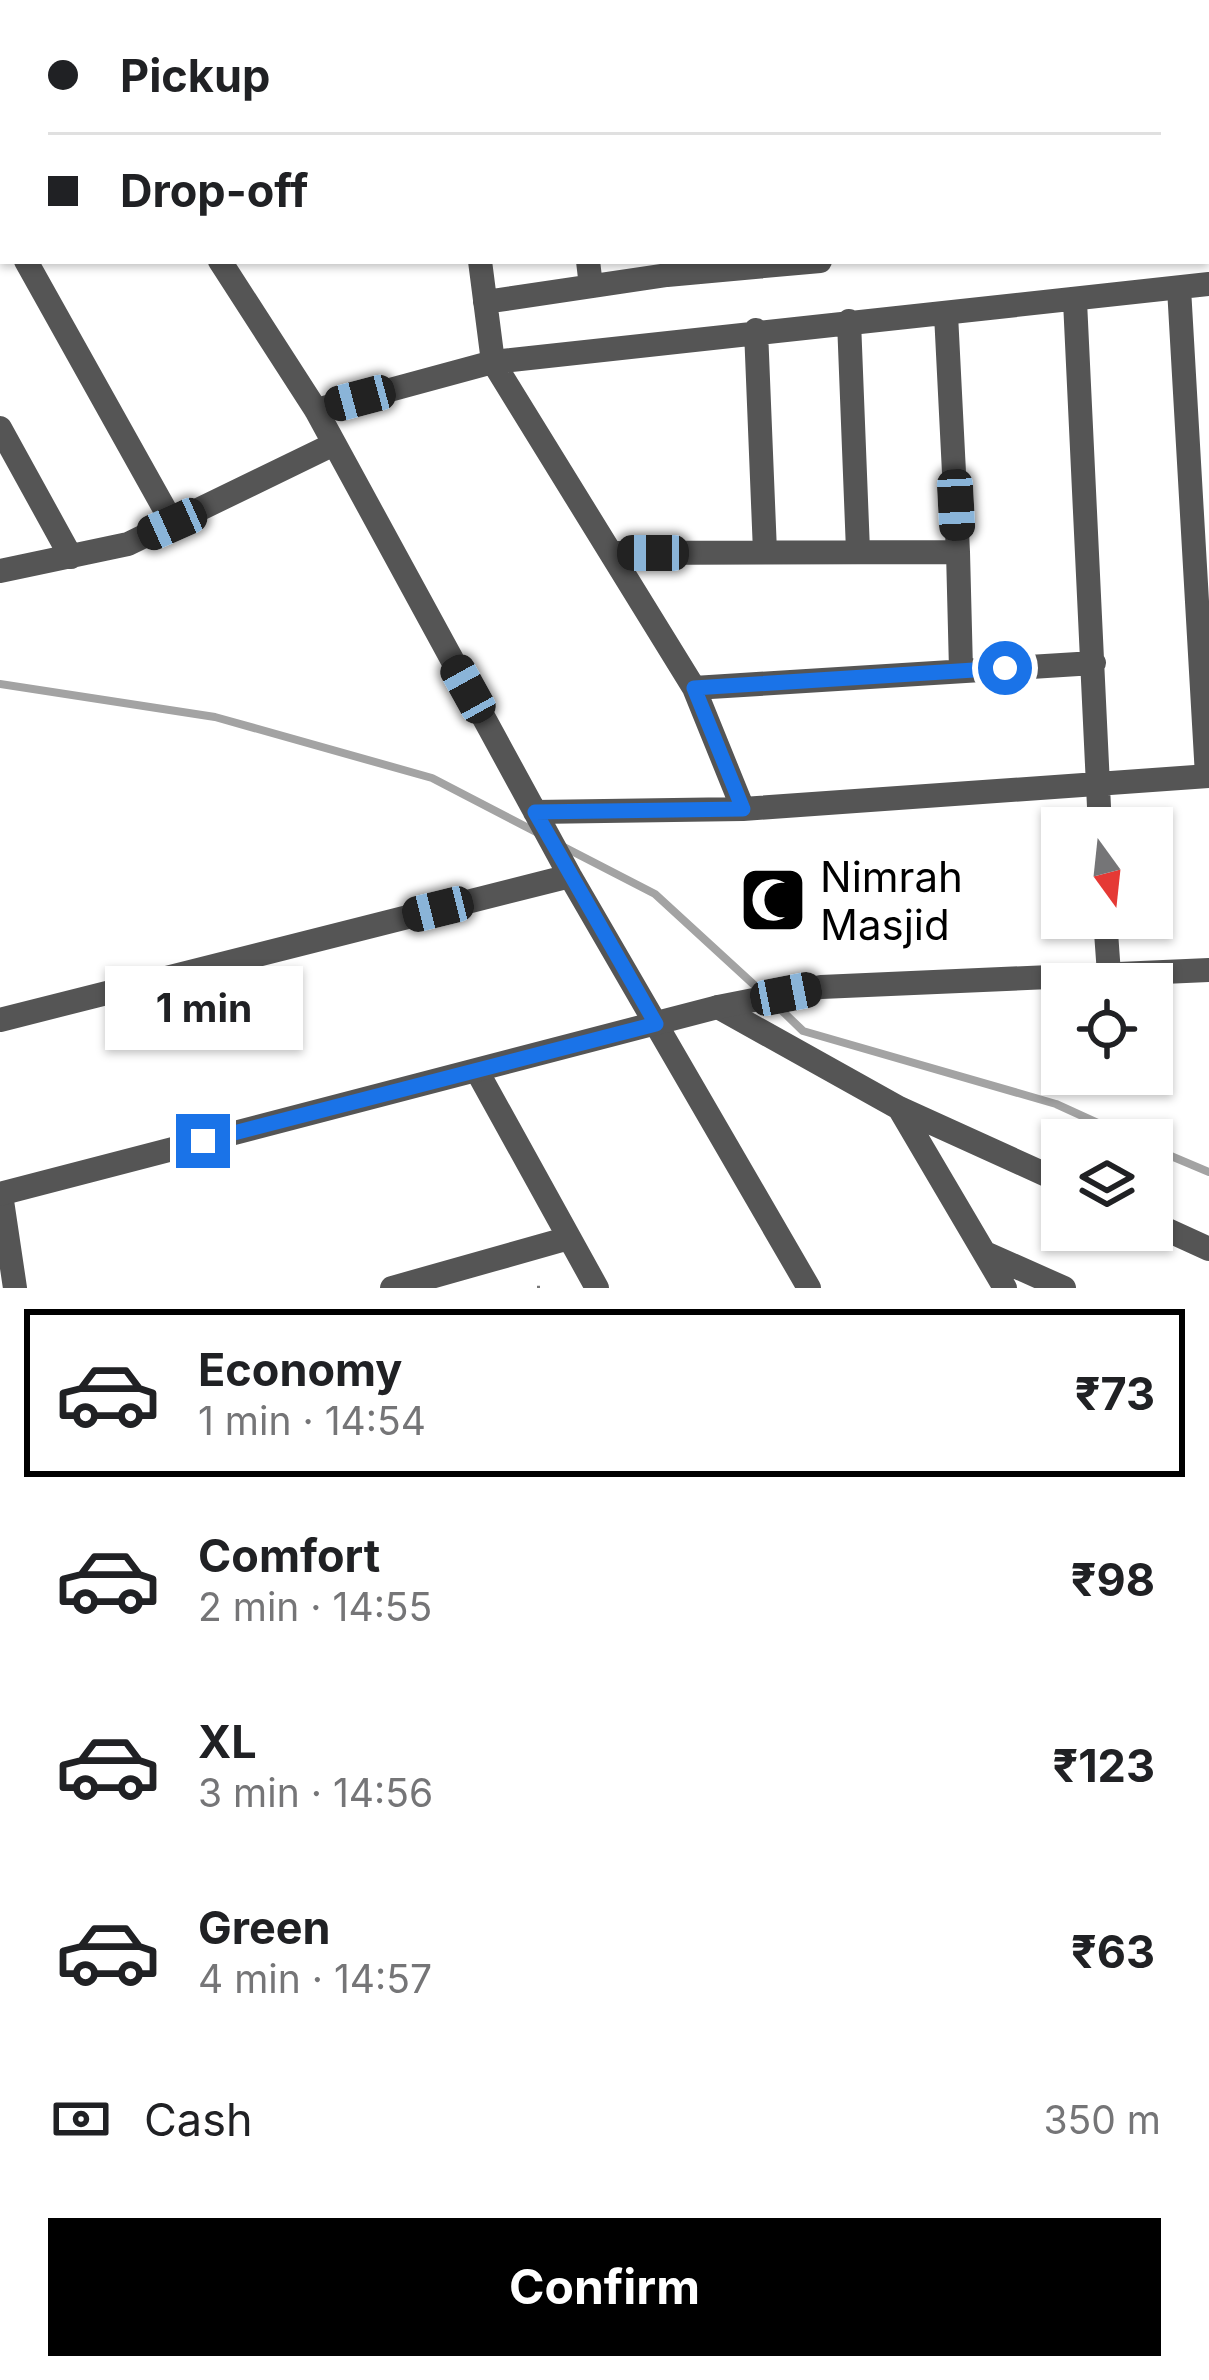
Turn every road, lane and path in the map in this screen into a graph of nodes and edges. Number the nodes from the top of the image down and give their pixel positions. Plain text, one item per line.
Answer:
1 (28, 264) edge
2 (222, 264) edge
3 (480, 264) edge
4 (754, 264) edge
5 (666, 268) edge
6 (590, 273) edge
7 (1209, 284) edge
8 (1179, 288) junction
9 (1075, 301) junction
10 (485, 302) junction
11 (946, 314) junction
12 (849, 322) junction
13 (756, 331) junction
14 (493, 362) junction
15 (1197, 393) edge
16 (316, 410) junction
17 (0, 428) edge
18 (334, 444) junction
19 (1200, 481) edge
20 (172, 524) junction
21 (858, 551) junction
22 (765, 552) junction
23 (958, 552) junction
24 (616, 553) junction
25 (71, 557) junction
26 (0, 571) edge
27 (1203, 589) edge
28 (1094, 663) junction
29 (961, 670) junction
30 (1205, 682) edge
31 (694, 688) junction
32 (1208, 776) edge
33 (1098, 786) junction
34 (1099, 807) edge
35 (743, 809) junction
36 (535, 812) junction
37 (570, 876) junction
38 (1209, 970) edge
39 (1173, 971) edge
40 (1041, 977) edge
41 (718, 1007) junction
42 (0, 1020) edge
43 (656, 1024) junction
44 (477, 1070) junction
45 (899, 1108) junction
46 (1041, 1172) edge
47 (1, 1194) edge
48 (1173, 1233) edge
49 (569, 1238) junction
50 (1209, 1249) edge
51 (986, 1252) junction
52 (16, 1288) edge
53 (392, 1288) edge
54 (597, 1288) edge
55 (809, 1288) edge
56 (1005, 1288) edge
57 (1064, 1288) edge

1 - 20 street
2 - 16 street
3 - 10 street
4 - 5 street
5 - 6 street
6 - 10 street
7 - 8 street
8 - 9 street
8 - 15 street
9 - 11 street
9 - 28 street
10 - 14 street
11 - 12 street
11 - 23 street
12 - 13 street
12 - 21 street
13 - 14 street
13 - 22 street
14 - 16 street
14 - 24 street
15 - 19 street
16 - 18 street
17 - 25 street
18 - 20 street
18 - 36 street
19 - 27 street
20 - 25 street
21 - 22 street
21 - 23 street
22 - 24 street
23 - 29 street
24 - 31 street
25 - 26 street
27 - 30 street
28 - 29 street
28 - 33 street
29 - 31 street
30 - 32 street
31 - 35 street
32 - 33 street
33 - 34 street
33 - 35 street
35 - 36 street
36 - 37 street
37 - 42 street
37 - 43 street
38 - 39 street
40 - 41 street
41 - 43 street
41 - 45 street
43 - 44 street
43 - 55 street
44 - 47 street
44 - 49 street
45 - 46 street
45 - 51 street
47 - 52 street
48 - 50 street
49 - 53 street
49 - 54 street
51 - 56 street
51 - 57 street

